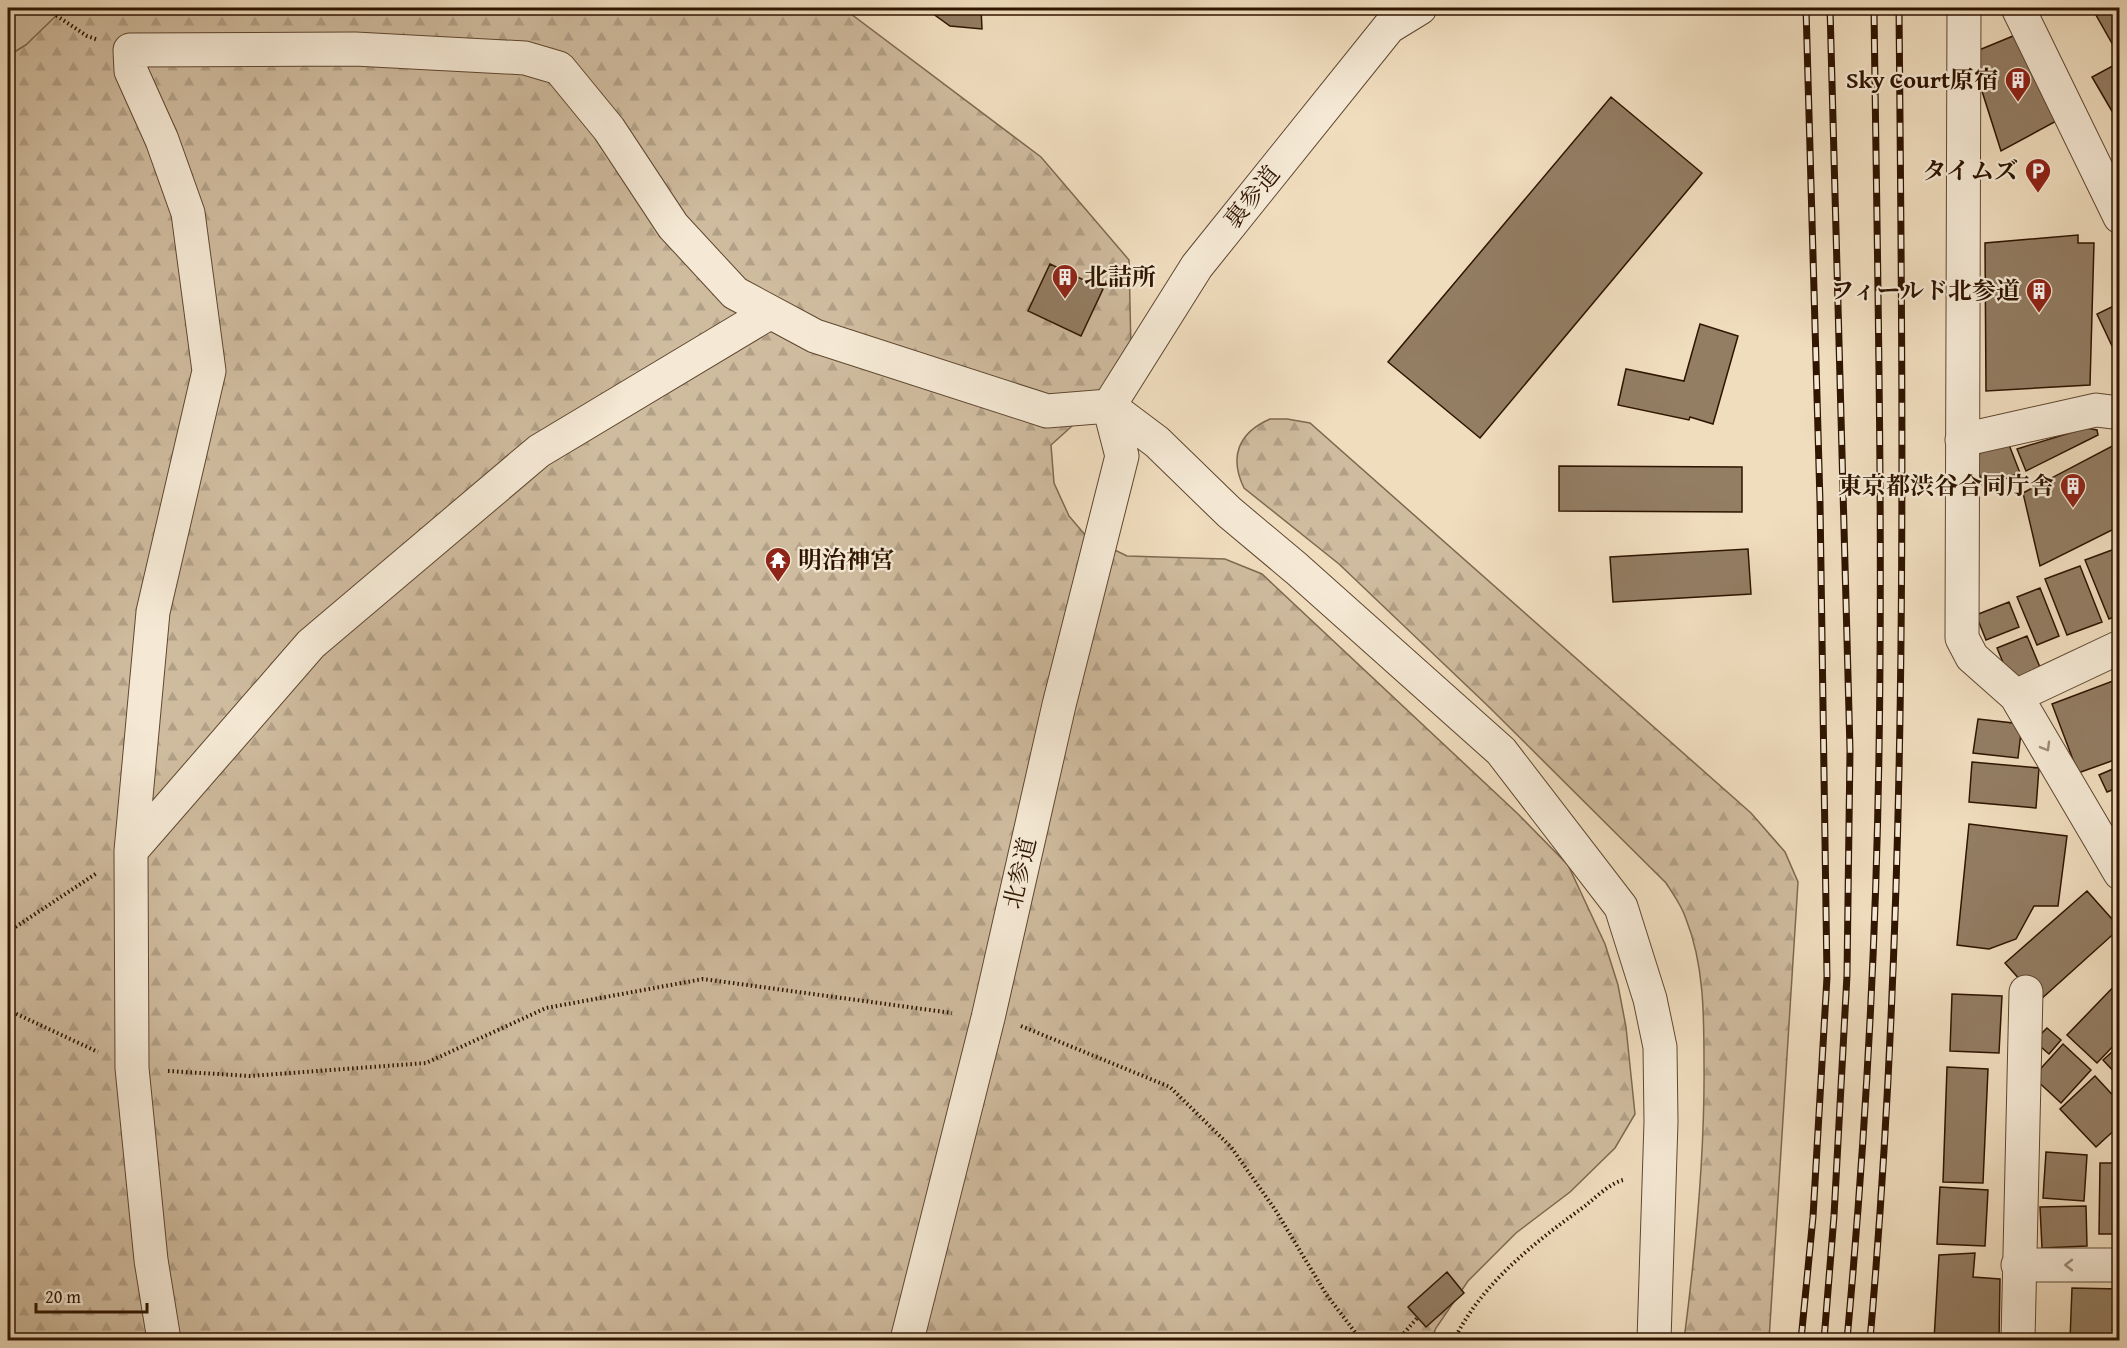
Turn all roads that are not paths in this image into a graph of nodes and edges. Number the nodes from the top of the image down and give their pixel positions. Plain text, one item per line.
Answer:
1 (1419, 8) edge
2 (1964, 8) edge
3 (2018, 8) edge
4 (2120, 217) edge
5 (769, 313) junction
6 (1108, 406) junction
7 (2120, 413) edge
8 (1962, 440) junction
9 (2120, 646) edge
10 (2016, 696) junction
11 (131, 850) junction
12 (2120, 873) edge
13 (2026, 992) dead end
14 (2018, 1265) junction
15 (2120, 1265) edge
16 (164, 1341) edge
17 (907, 1341) edge
18 (1654, 1341) edge
19 (2018, 1341) edge

1 - 6 street, 裏参道
2 - 8 street
3 - 4 street
5 - 6 street
5 - 11 street
5 - 11 street
6 - 17 street, 北参道
6 - 18 street
7 - 8 street
8 - 10 street
9 - 10 street
10 -> 12 street
11 - 16 street
13 - 14 street
15 -> 14 street
14 - 19 street

